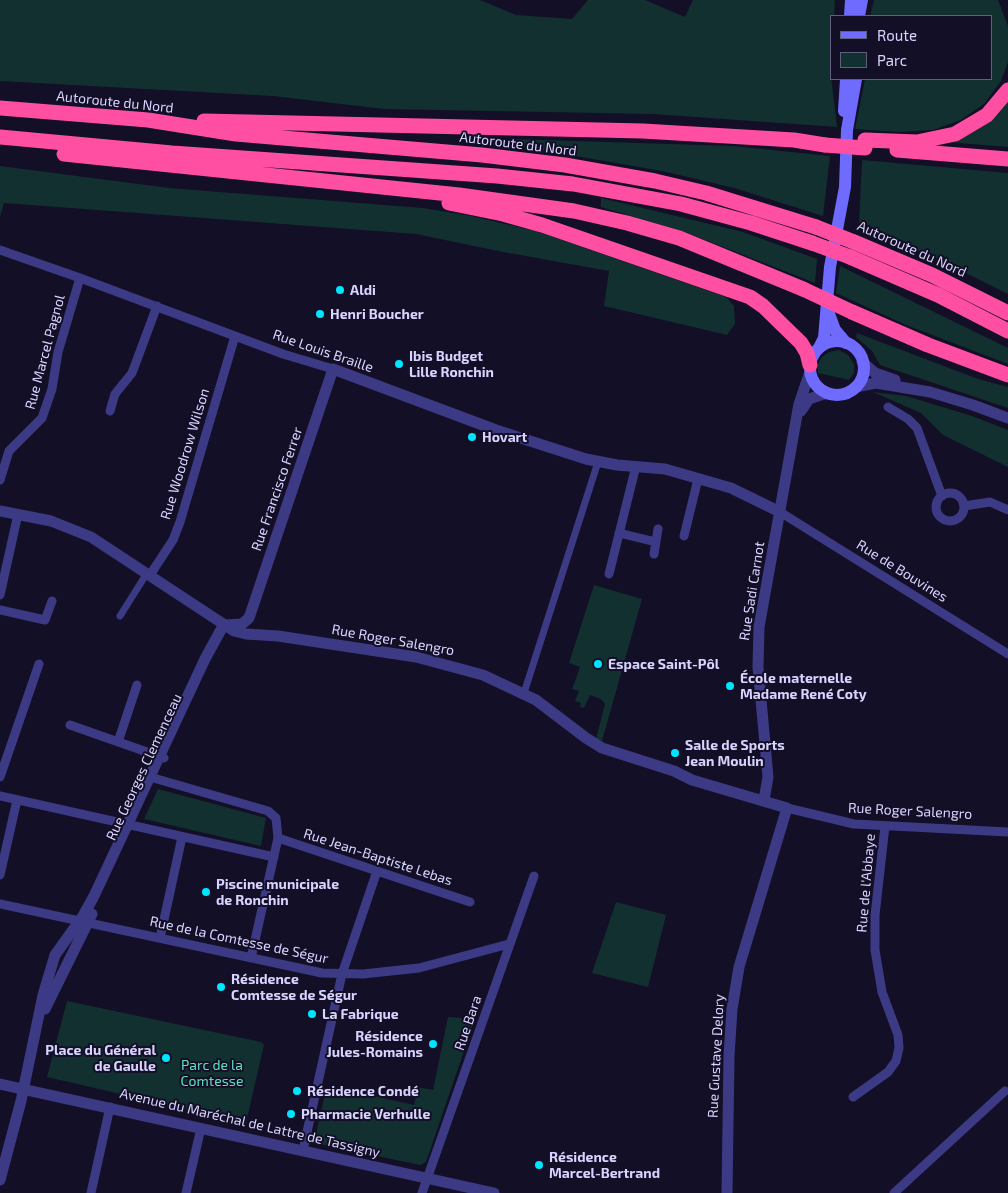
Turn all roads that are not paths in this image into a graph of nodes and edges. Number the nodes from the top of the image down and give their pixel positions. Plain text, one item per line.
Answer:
1 (851, 0) edge
2 (862, 0) edge
3 (850, 15) edge
4 (859, 15) edge
5 (846, 80) edge
6 (856, 80) edge
7 (1008, 90) edge
8 (0, 108) edge
9 (148, 120) junction
10 (847, 130) junction
11 (0, 137) edge
12 (865, 144) junction
13 (0, 148) edge
14 (1008, 159) edge
15 (312, 180) junction
16 (0, 250) edge
17 (80, 278) junction
18 (826, 304) junction
19 (157, 306) junction
20 (1008, 313) edge
21 (1008, 331) edge
22 (235, 336) junction
23 (846, 343) junction
24 (820, 348) junction
25 (862, 362) junction
26 (333, 369) junction
27 (810, 369) junction
28 (1008, 375) edge
29 (855, 388) junction
30 (930, 392) junction
31 (827, 393) junction
32 (888, 407) dead end
33 (110, 411) dead end
34 (798, 418) junction
35 (1008, 418) edge
36 (598, 462) junction
37 (636, 466) junction
38 (698, 478) junction
39 (0, 480) edge
40 (942, 496) junction
41 (964, 506) junction
42 (1008, 510) edge
43 (0, 511) edge
44 (780, 512) junction
45 (18, 514) junction
46 (658, 529) dead end
47 (619, 533) junction
48 (684, 536) dead end
49 (656, 542) junction
50 (654, 554) dead end
51 (149, 574) junction
52 (609, 574) dead end
53 (0, 596) edge
54 (52, 601) dead end
55 (0, 610) edge
56 (120, 616) dead end
57 (249, 618) junction
58 (228, 629) junction
59 (278, 636) junction
60 (1008, 654) edge
61 (39, 664) dead end
62 (137, 684) dead end
63 (524, 693) junction
64 (70, 724) dead end
65 (118, 742) junction
66 (162, 757) junction
67 (152, 777) junction
68 (0, 778) edge
69 (0, 796) edge
70 (17, 800) junction
71 (764, 800) junction
72 (787, 808) junction
73 (130, 825) junction
74 (885, 826) junction
75 (1008, 832) edge
76 (182, 837) junction
77 (278, 838) junction
78 (274, 858) junction
79 (377, 871) junction
80 (0, 875) edge
81 (534, 876) dead end
82 (470, 902) dead end
83 (0, 904) edge
84 (84, 921) junction
85 (160, 938) junction
86 (510, 944) junction
87 (251, 958) junction
88 (342, 974) junction
89 (0, 1084) edge
90 (24, 1088) junction
91 (1005, 1091) dead end
92 (853, 1098) dead end
93 (110, 1107) junction
94 (201, 1128) junction
95 (303, 1150) junction
96 (428, 1178) junction
97 (0, 1180) edge
98 (91, 1193) edge
99 (187, 1193) edge
100 (422, 1193) edge
101 (494, 1193) edge
102 (727, 1193) edge
103 (894, 1193) edge

1 - 3 main road
2 - 4 main road
5 - 10 main road
6 - 10 main road
7 - 12 highway
8 - 9 highway, Autoroute du Nord
9 - 12 highway, bridge
9 - 20 highway, Autoroute du Nord, bridge
10 - 18 main road
11 - 21 highway, bridge
12 - 14 highway
13 - 15 highway
15 - 27 highway
15 - 28 highway, bridge
16 - 17 street, Rue Louis Braille
17 - 19 street, Rue Louis Braille
17 - 39 street, Rue Marcel Pagnol
18 - 23 main road
18 - 24 main road
19 - 22 street, Rue Louis Braille
19 - 33 street
22 - 26 street, Rue Louis Braille
22 - 51 street, Rue Woodrow Wilson
23 - 24 main road
23 - 25 main road
24 - 27 main road
25 - 29 main road
25 - 30 street
26 - 36 street, Rue Louis Braille
26 - 57 street, Rue Francisco Ferrer
27 - 31 main road
27 - 34 street, Rue Sadi Carnot
29 - 30 street
29 - 31 main road
30 - 35 street
31 - 34 street, Rue Sadi Carnot
32 - 40 street
34 - 44 street, Rue Sadi Carnot
36 - 37 street, Rue Louis Braille
36 - 63 street
37 - 38 street, Rue Louis Braille
37 - 47 street
38 - 44 street, Rue Louis Braille
38 - 48 street
40 - 41 street
40 - 41 street
41 - 42 street
43 - 45 street, Rue Roger Salengro
44 - 60 street, Rue de Bouvines
44 - 71 street, Rue Sadi Carnot
45 - 51 street, Rue Roger Salengro
45 - 53 street
46 - 49 street
47 - 49 street
47 - 52 street
49 - 50 street
51 - 56 street
51 - 58 street, Rue Roger Salengro
54 - 55 street
57 - 58 street
57 - 59 street, Rue Roger Salengro
58 - 59 street, Rue Roger Salengro
58 - 66 street, Rue Georges Clemenceau
59 - 63 street, Rue Roger Salengro
61 - 68 street
62 - 65 street
63 - 71 street, Rue Roger Salengro
64 - 65 street
65 - 66 street
66 - 67 street, Rue Georges Clemenceau
67 - 73 street, Rue Georges Clemenceau
67 - 77 street
69 - 70 street
70 - 73 street
70 - 80 street
71 - 72 street, Rue Roger Salengro
72 - 74 street, Rue Roger Salengro
72 - 102 street, Rue Gustave Delory
73 - 76 street
73 - 84 street, Rue Georges Clemenceau
74 - 75 street, Rue Roger Salengro
74 - 92 street, Rue de l'Abbaye
76 - 78 street
76 - 85 street
77 - 78 street
77 - 79 street, Rue Jean-Baptiste Lebas
78 - 87 street
79 - 82 street, Rue Jean-Baptiste Lebas
79 - 88 street
81 - 86 street, Rue Bara
83 - 84 street, Rue de la Comtesse de Ségur
84 - 85 street, Rue de la Comtesse de Ségur
84 - 90 street
85 - 87 street, Rue de la Comtesse de Ségur
86 - 88 street, Rue de la Comtesse de Ségur
86 - 96 street, Rue Bara
87 - 88 street, Rue de la Comtesse de Ségur
88 - 95 street
89 - 90 street, Avenue du Maréchal de Lattre de Tassigny
90 - 93 street, Avenue du Maréchal de Lattre de Tassigny
90 - 97 street
91 - 103 street
93 - 94 street, Avenue du Maréchal de Lattre de Tassigny
93 - 98 street
94 - 95 street, Avenue du Maréchal de Lattre de Tassigny
94 - 99 street
95 - 96 street, Avenue du Maréchal de Lattre de Tassigny
96 - 100 street, Rue Bara
96 - 101 street, Avenue du Maréchal de Lattre de Tassigny

